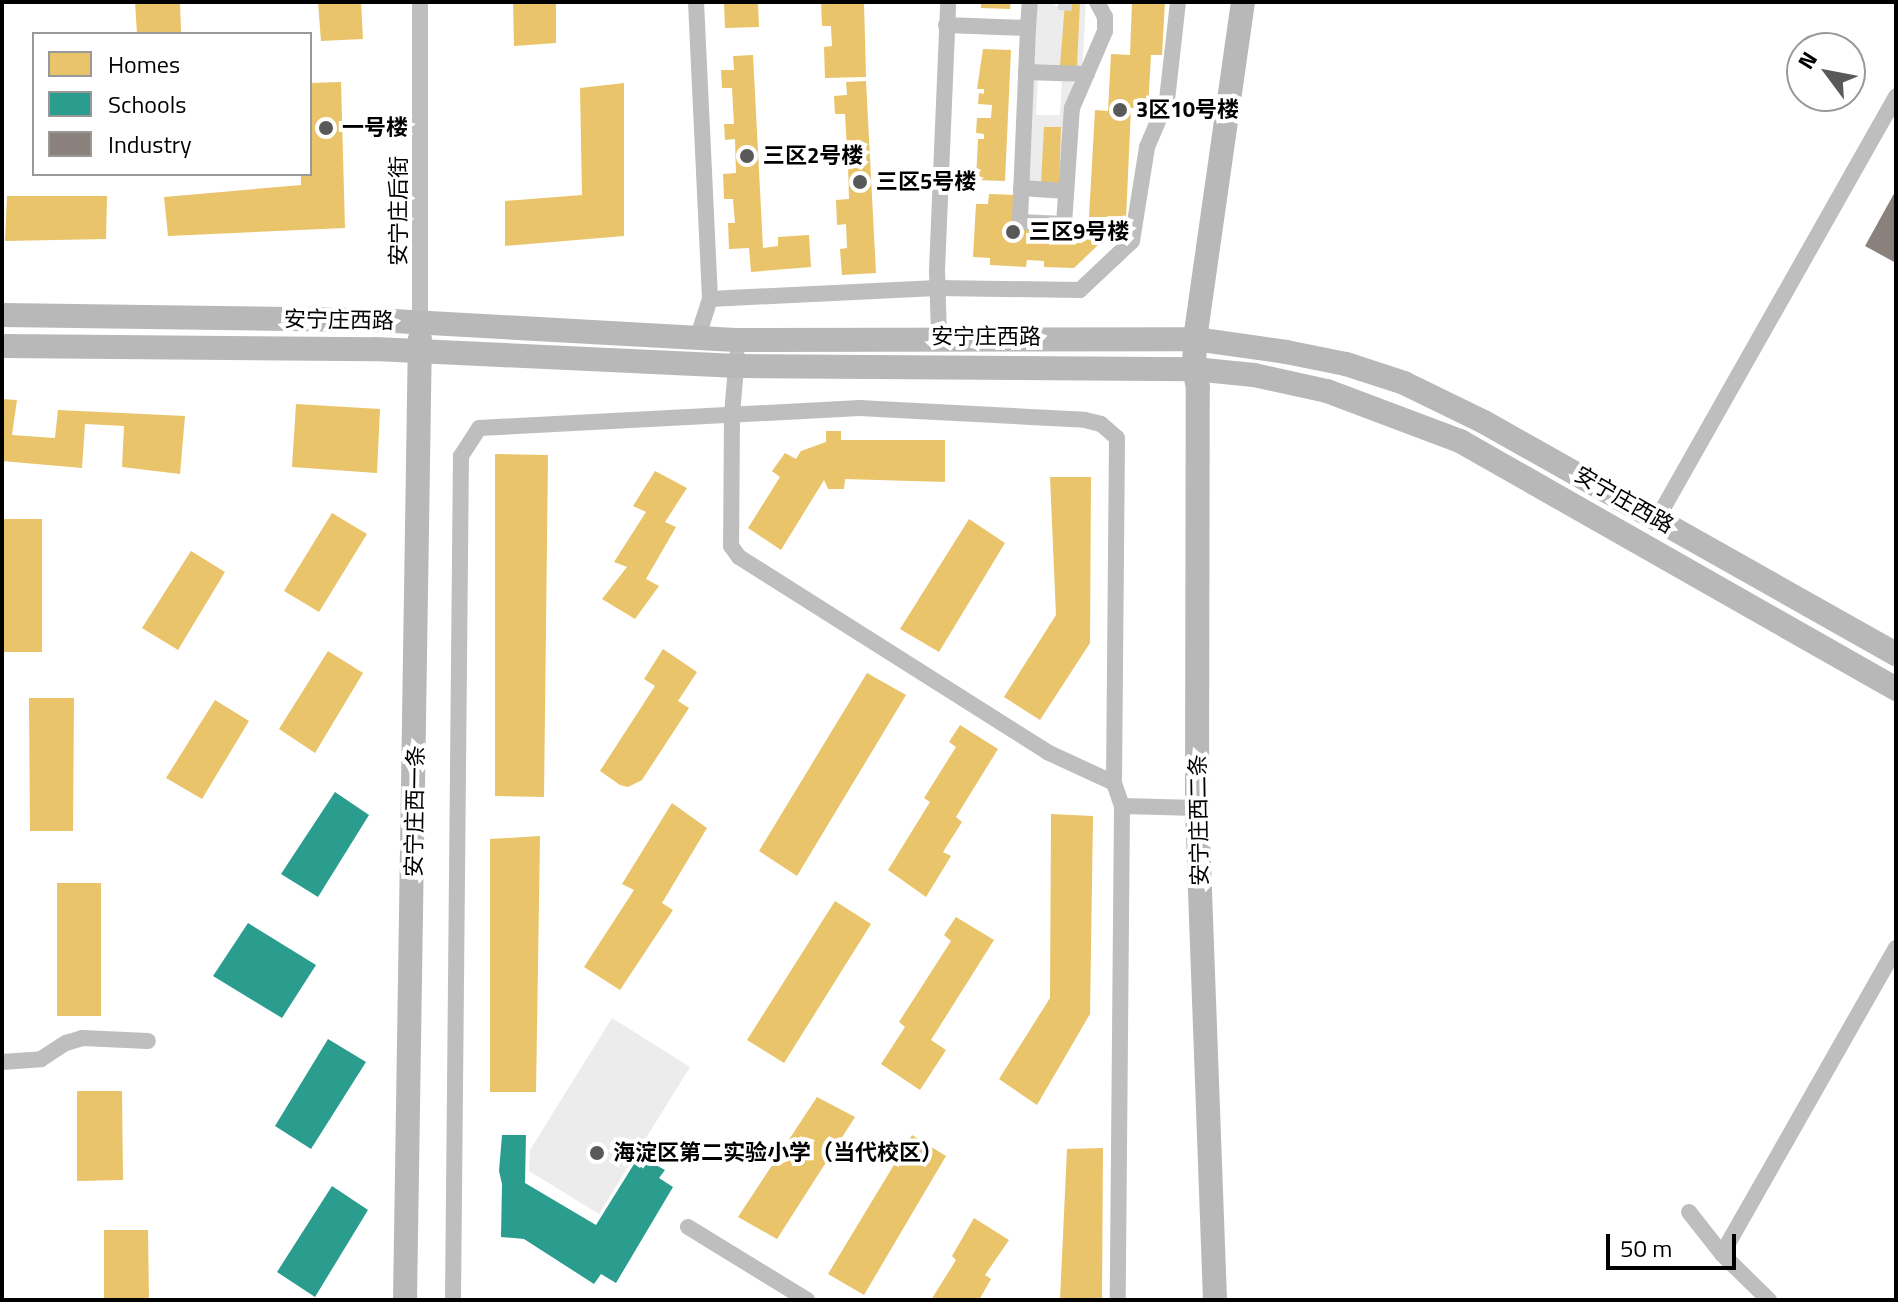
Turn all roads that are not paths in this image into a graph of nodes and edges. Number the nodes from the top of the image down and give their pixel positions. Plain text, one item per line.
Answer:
1 (420, 2) edge
2 (696, 2) edge
3 (948, 2) edge
4 (1030, 2) edge
5 (1097, 2) edge
6 (1178, 2) edge
7 (1243, 2) edge
8 (946, 25) junction
9 (1028, 28) junction
10 (1026, 72) junction
11 (1087, 74) junction
12 (1896, 96) edge
13 (1021, 188) junction
14 (1066, 191) junction
15 (937, 288) junction
16 (710, 299) junction
17 (2, 315) edge
18 (420, 323) junction
19 (698, 337) junction
20 (939, 337) junction
21 (1195, 339) junction
22 (735, 340) junction
23 (2, 346) edge
24 (420, 352) junction
25 (738, 366) junction
26 (1194, 369) junction
27 (732, 414) junction
28 (1657, 519) junction
29 (1896, 654) edge
30 (1896, 689) edge
31 (1114, 783) junction
32 (1122, 806) junction
33 (1197, 808) junction
34 (1896, 948) edge
35 (148, 1041) dead end
36 (2, 1062) edge
37 (1689, 1212) dead end
38 (688, 1227) dead end
39 (1722, 1254) junction
40 (405, 1300) edge
41 (453, 1300) edge
42 (807, 1300) edge
43 (1118, 1300) edge
44 (1215, 1300) edge
45 (1769, 1300) edge

1 - 18 street, 安宁庄后街
2 - 16 street
3 - 8 street
4 - 9 street
5 - 11 street
6 - 15 street
7 - 21 main road, 安宁庄西二条
8 - 9 street
8 - 15 street
9 - 10 street
10 - 11 street
10 - 13 street
11 - 14 street
12 - 28 street
13 - 14 street
13 - 14 street
15 - 16 street
15 - 20 street
16 - 19 street
17 - 18 main road, 安宁庄西路
18 - 19 main road, 安宁庄西路
18 - 24 main road, 安宁庄西一条
19 - 22 main road, 安宁庄西路
20 - 21 main road, 安宁庄西路
20 - 22 main road, 安宁庄西路
21 - 26 main road, 安宁庄西二条
21 - 28 main road, 安宁庄西路
22 - 25 street
23 - 24 main road, 安宁庄西路
24 - 25 main road, 安宁庄西路
24 - 40 main road, 安宁庄西一条
25 - 26 main road, 安宁庄西路
25 - 27 street
26 - 30 main road, 安宁庄西路
26 - 33 main road, 安宁庄西二条
27 - 31 street
27 - 31 street
27 - 41 street
28 - 29 main road, 安宁庄西路
31 - 32 street
32 - 33 street
32 - 43 street
33 - 44 main road, 安宁庄西二条
34 - 39 street
35 - 36 street
37 - 39 street
38 - 42 street
39 - 45 street

